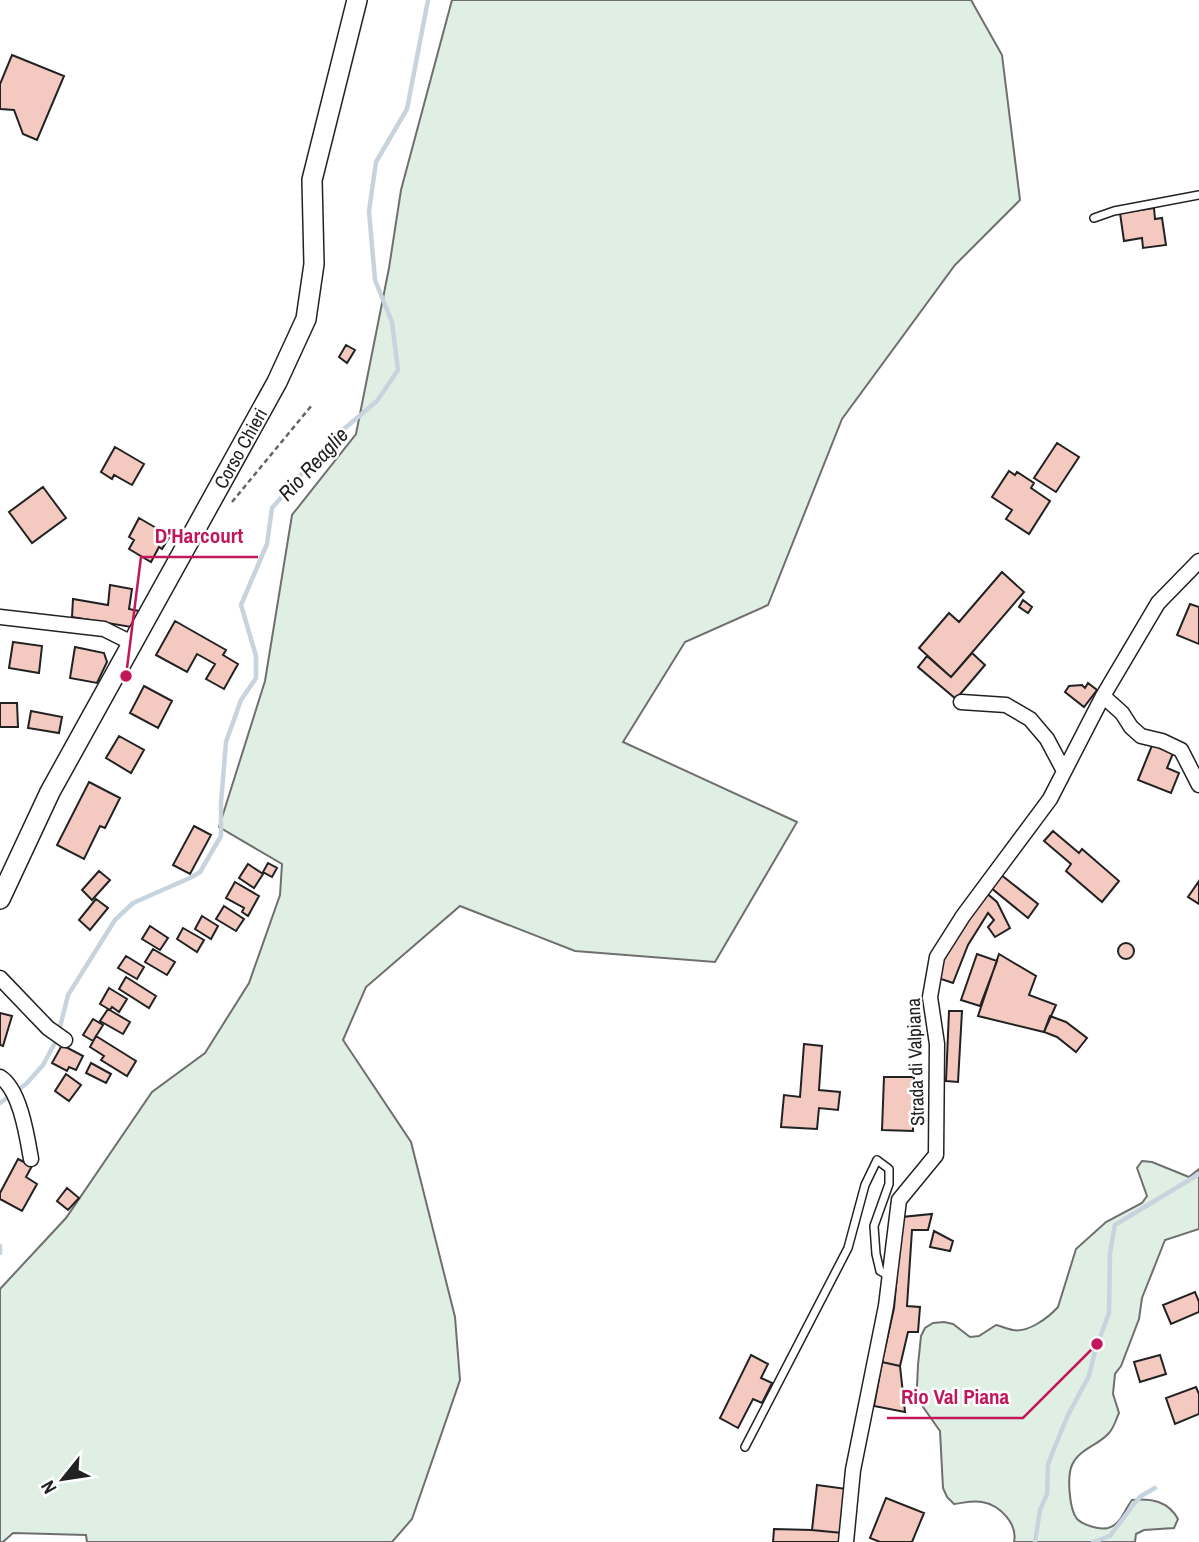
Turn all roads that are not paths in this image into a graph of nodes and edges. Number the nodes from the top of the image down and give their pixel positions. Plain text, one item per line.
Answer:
1 (357, 0) edge
2 (1199, 195) edge
3 (1094, 218) dead end
4 (1199, 561) edge
5 (0, 617) edge
6 (132, 643) junction
7 (1103, 696) junction
8 (961, 702) dead end
9 (1064, 771) junction
10 (1199, 785) edge
11 (0, 899) edge
12 (0, 978) edge
13 (65, 1040) dead end
14 (4, 1080) edge
15 (31, 1159) dead end
16 (890, 1276) junction
17 (745, 1447) dead end
18 (846, 1542) edge

1 - 6 main road, Corso Chieri
2 - 3 lane
4 - 7 street, Strada di Valpiana
5 - 6 street
6 - 11 main road, Corso Chieri
7 - 9 street, Strada di Valpiana
7 - 10 street
8 - 9 street
9 - 16 street, Strada di Valpiana
12 - 13 street
14 - 15 street
16 - 17 lane
16 - 18 street, Strada di Valpiana

